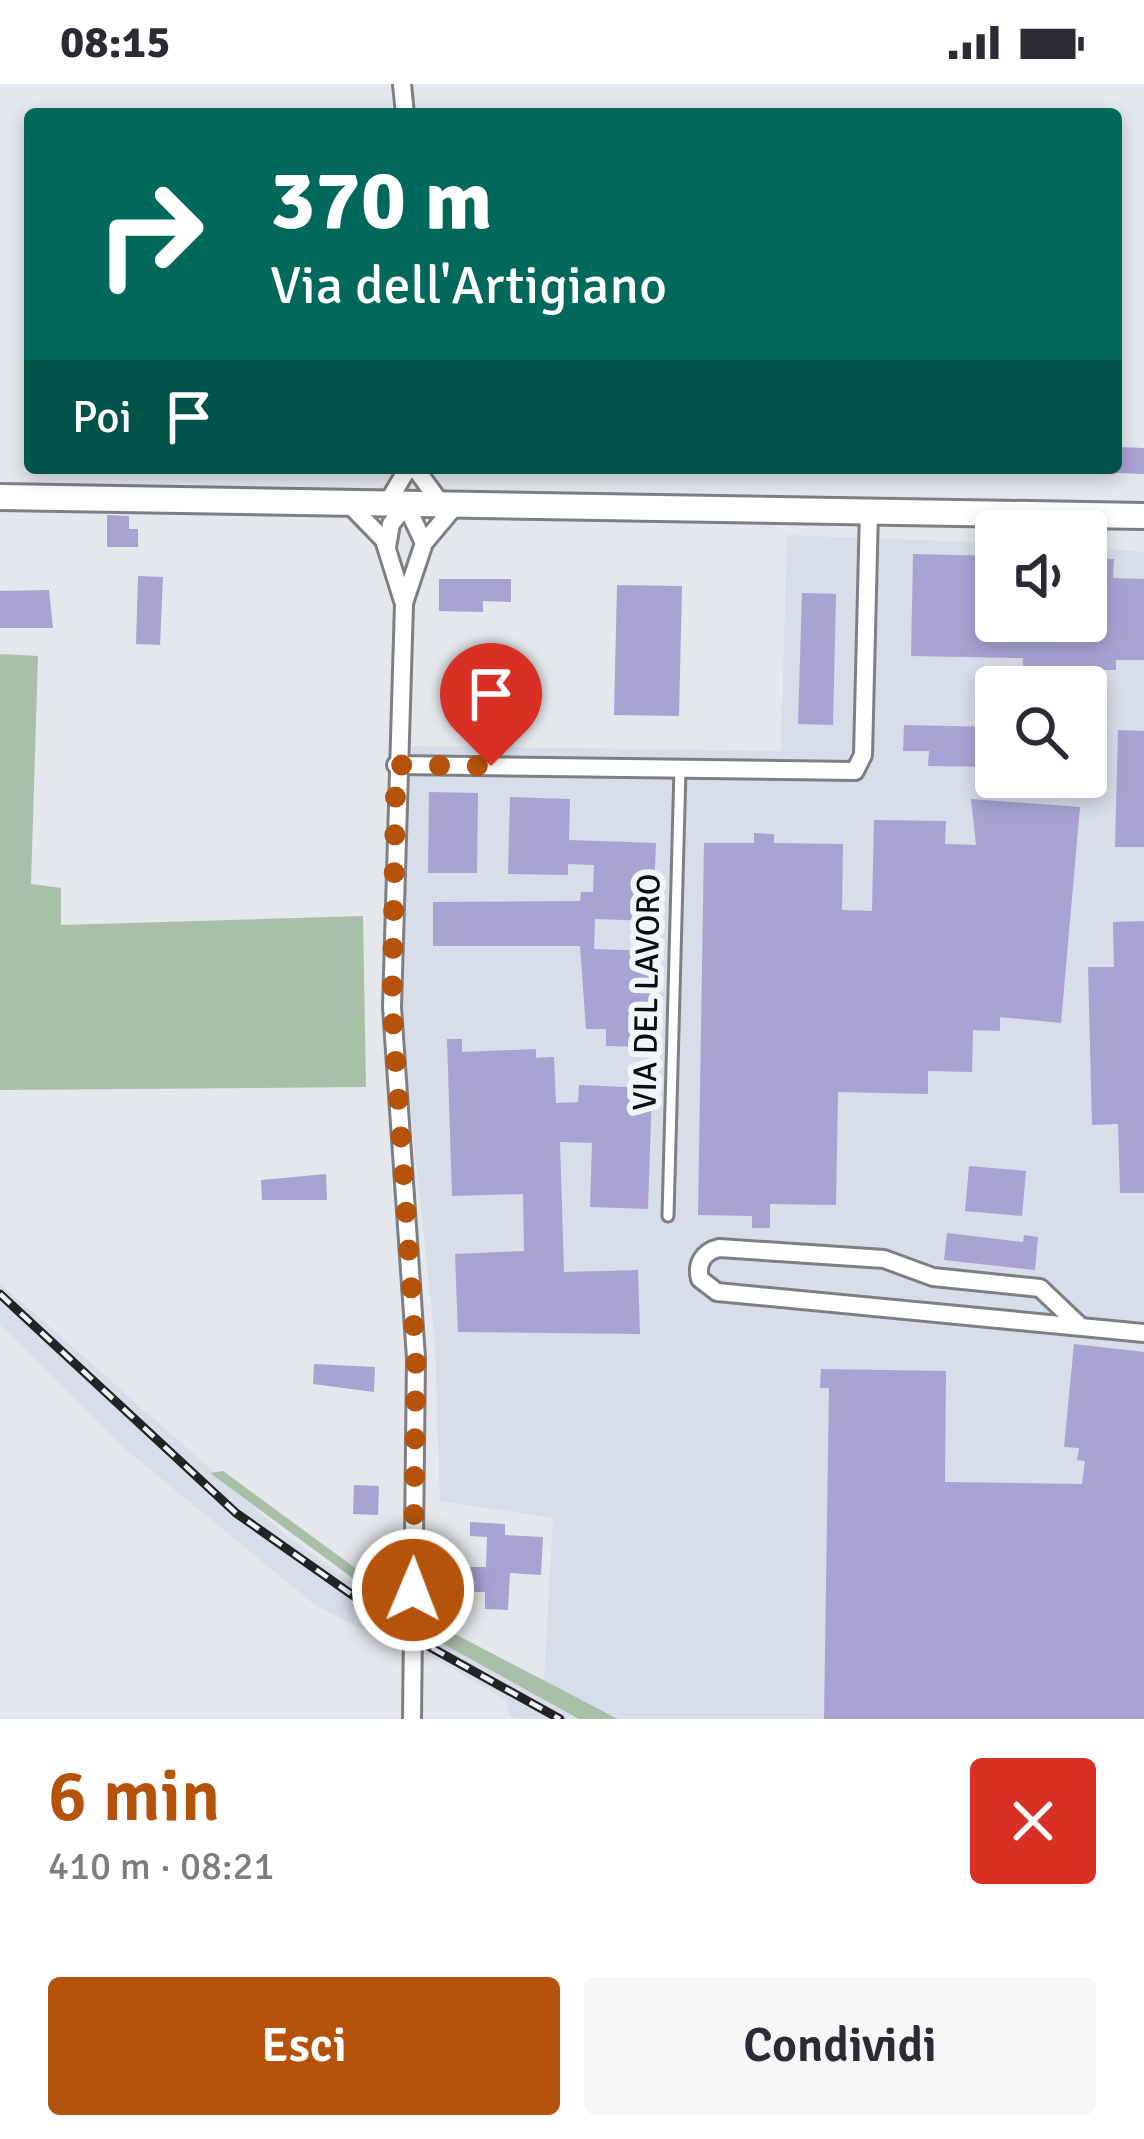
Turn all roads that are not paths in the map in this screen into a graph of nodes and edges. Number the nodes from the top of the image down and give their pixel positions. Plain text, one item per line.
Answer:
1 (409, 474) edge
2 (417, 474) edge
3 (0, 496) edge
4 (350, 505) junction
5 (396, 505) junction
6 (449, 506) junction
7 (869, 510) junction
8 (1142, 515) edge
9 (424, 543) junction
10 (387, 548) junction
11 (404, 604) junction
12 (396, 765) junction
13 (680, 769) junction
14 (668, 1216) dead end
15 (1080, 1326) junction
16 (1144, 1333) edge
17 (412, 1719) edge

1 - 5 street
2 - 6 street
3 - 4 street
4 - 5 street
4 - 10 street
5 - 6 street
5 - 9 street
5 - 10 street
6 - 7 street
6 - 9 street
7 - 8 street
7 - 13 street
9 - 11 street
10 - 11 street
11 - 12 street
12 - 13 street
12 - 17 street
13 - 14 lane, VIA DEL LAVORO
15 - 15 street
15 - 16 street

